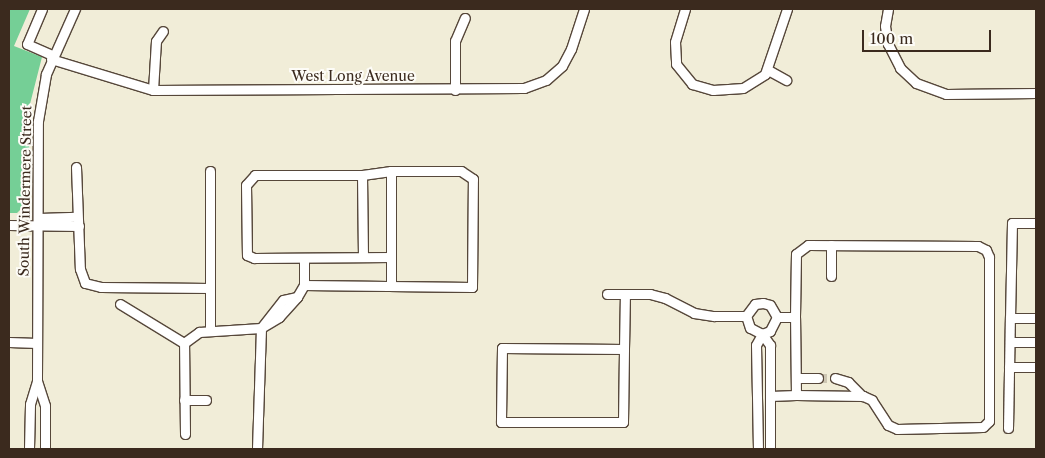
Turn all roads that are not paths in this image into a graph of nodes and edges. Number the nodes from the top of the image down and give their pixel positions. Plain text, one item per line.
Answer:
1 (42, 9) edge
2 (75, 9) edge
3 (584, 9) edge
4 (685, 9) edge
5 (787, 9) edge
6 (888, 9) edge
7 (465, 18) dead end
8 (163, 31) dead end
9 (52, 57) junction
10 (768, 70) junction
11 (786, 80) dead end
12 (153, 90) junction
13 (455, 90) junction
14 (1036, 93) edge
15 (76, 167) dead end
16 (391, 170) junction
17 (210, 171) dead end
18 (362, 175) junction
19 (77, 217) junction
20 (39, 222) junction
21 (1036, 223) edge
22 (9, 225) edge
23 (79, 226) junction
24 (831, 245) junction
25 (304, 258) junction
26 (363, 258) junction
27 (391, 258) junction
28 (832, 276) dead end
29 (304, 285) junction
30 (391, 286) junction
31 (210, 288) junction
32 (607, 294) dead end
33 (625, 294) junction
34 (120, 304) dead end
35 (746, 316) junction
36 (777, 317) junction
37 (795, 317) junction
38 (1010, 318) junction
39 (1036, 318) edge
40 (261, 328) junction
41 (210, 330) junction
42 (762, 334) junction
43 (9, 342) edge
44 (37, 342) junction
45 (1010, 342) junction
46 (1036, 342) edge
47 (184, 343) junction
48 (624, 349) junction
49 (1009, 367) junction
50 (1036, 367) edge
51 (796, 378) junction
52 (818, 378) tunnel mouth
53 (835, 378) tunnel mouth
54 (37, 381) junction
55 (796, 395) junction
56 (770, 396) junction
57 (863, 396) junction
58 (184, 400) junction
59 (206, 400) dead end
60 (1008, 428) dead end
61 (185, 434) dead end
62 (30, 449) edge
63 (45, 449) edge
64 (257, 449) edge
65 (758, 449) edge
66 (770, 449) edge

1 - 9 street, West Long Avenue
2 - 9 street, South Windermere Street
3 - 13 street, West Long Avenue
4 - 10 street
5 - 10 street
6 - 14 street
7 - 13 street
8 - 12 street
9 - 12 street, West Long Avenue
9 - 20 street, South Windermere Street
10 - 11 street
12 - 13 street, West Long Avenue
15 - 19 street
16 - 18 street
16 - 27 street
16 - 30 street
17 - 31 street
18 - 25 street
18 - 26 street
19 - 20 street
19 - 23 street
20 - 22 street
20 - 23 street
20 - 44 street, South Windermere Street
21 - 38 street
23 - 31 street
24 - 28 street
24 - 37 street
24 - 57 street
25 - 26 street
25 - 29 street
26 - 27 street
27 - 30 street
29 - 30 street
29 - 40 street
31 - 41 street
32 - 33 street
33 - 35 street
33 - 48 street
34 - 47 street
35 - 36 street
35 - 42 street
36 - 37 street
36 - 42 street
37 - 51 street
38 - 39 street
38 - 45 street
40 - 41 street
40 - 64 street
41 - 47 street
42 - 56 street
42 - 65 street
43 - 44 street
44 - 54 street, South Windermere Street
45 - 46 street
45 - 49 street
47 - 58 street
48 - 48 street
49 - 50 street
49 - 60 street
51 - 52 street
51 - 55 street
53 - 57 street
54 - 62 street, South Windermere Street
54 - 63 street, South Windermere Street
55 - 56 street
55 - 57 street
56 - 66 street
58 - 59 street
58 - 61 street

